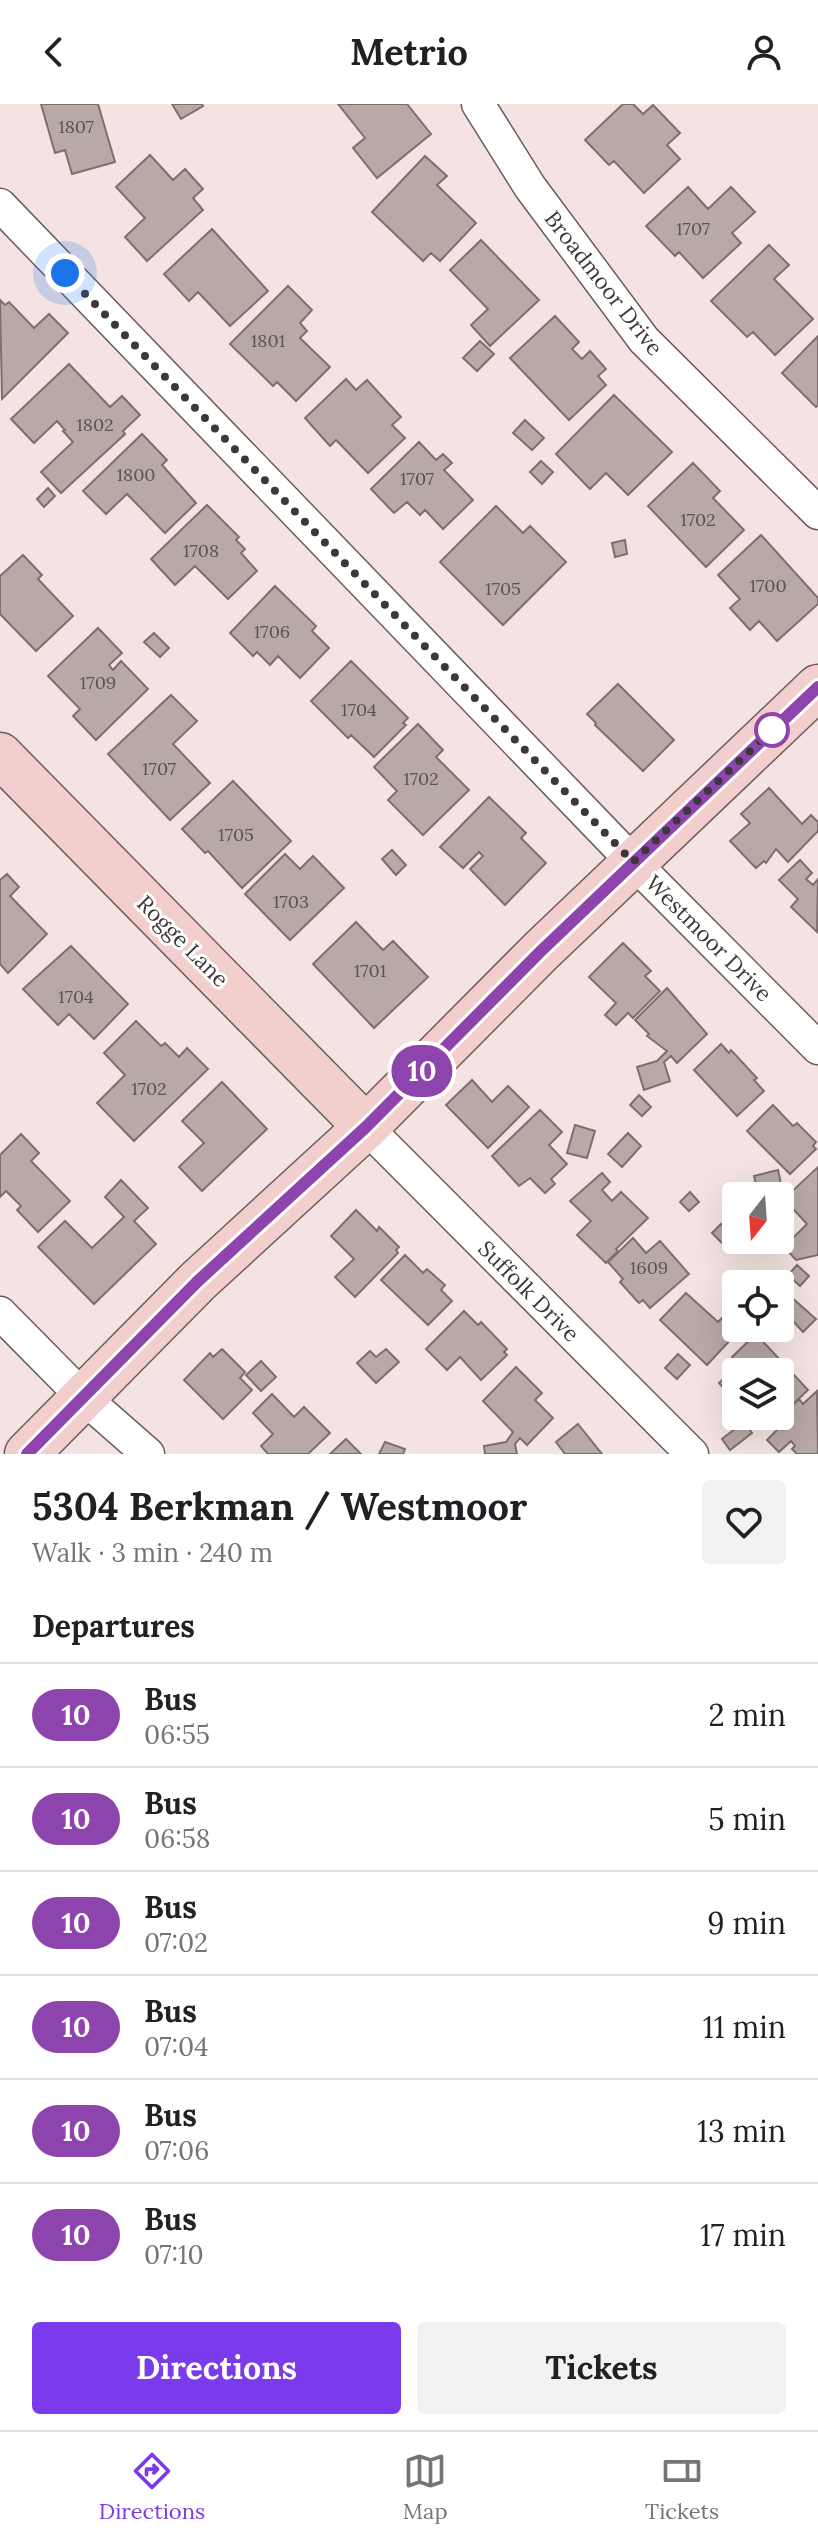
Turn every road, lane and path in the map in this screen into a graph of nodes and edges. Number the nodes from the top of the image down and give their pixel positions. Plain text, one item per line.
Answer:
1 (478, 104) edge
2 (0, 205) edge
3 (818, 513) edge
4 (818, 687) edge
5 (0, 755) edge
6 (633, 862) junction
7 (818, 1048) edge
8 (366, 1127) junction
9 (0, 1313) edge
10 (83, 1397) junction
11 (27, 1454) edge
12 (148, 1454) edge
13 (692, 1454) edge

1 - 3 street, Broadmoor Drive
2 - 6 street, Westmoor Drive
4 - 6 street
5 - 8 street, Rogge Lane
6 - 7 street, Westmoor Drive
6 - 8 street
8 - 10 street
8 - 13 street, Suffolk Drive
9 - 10 street
10 - 11 street
10 - 12 street

